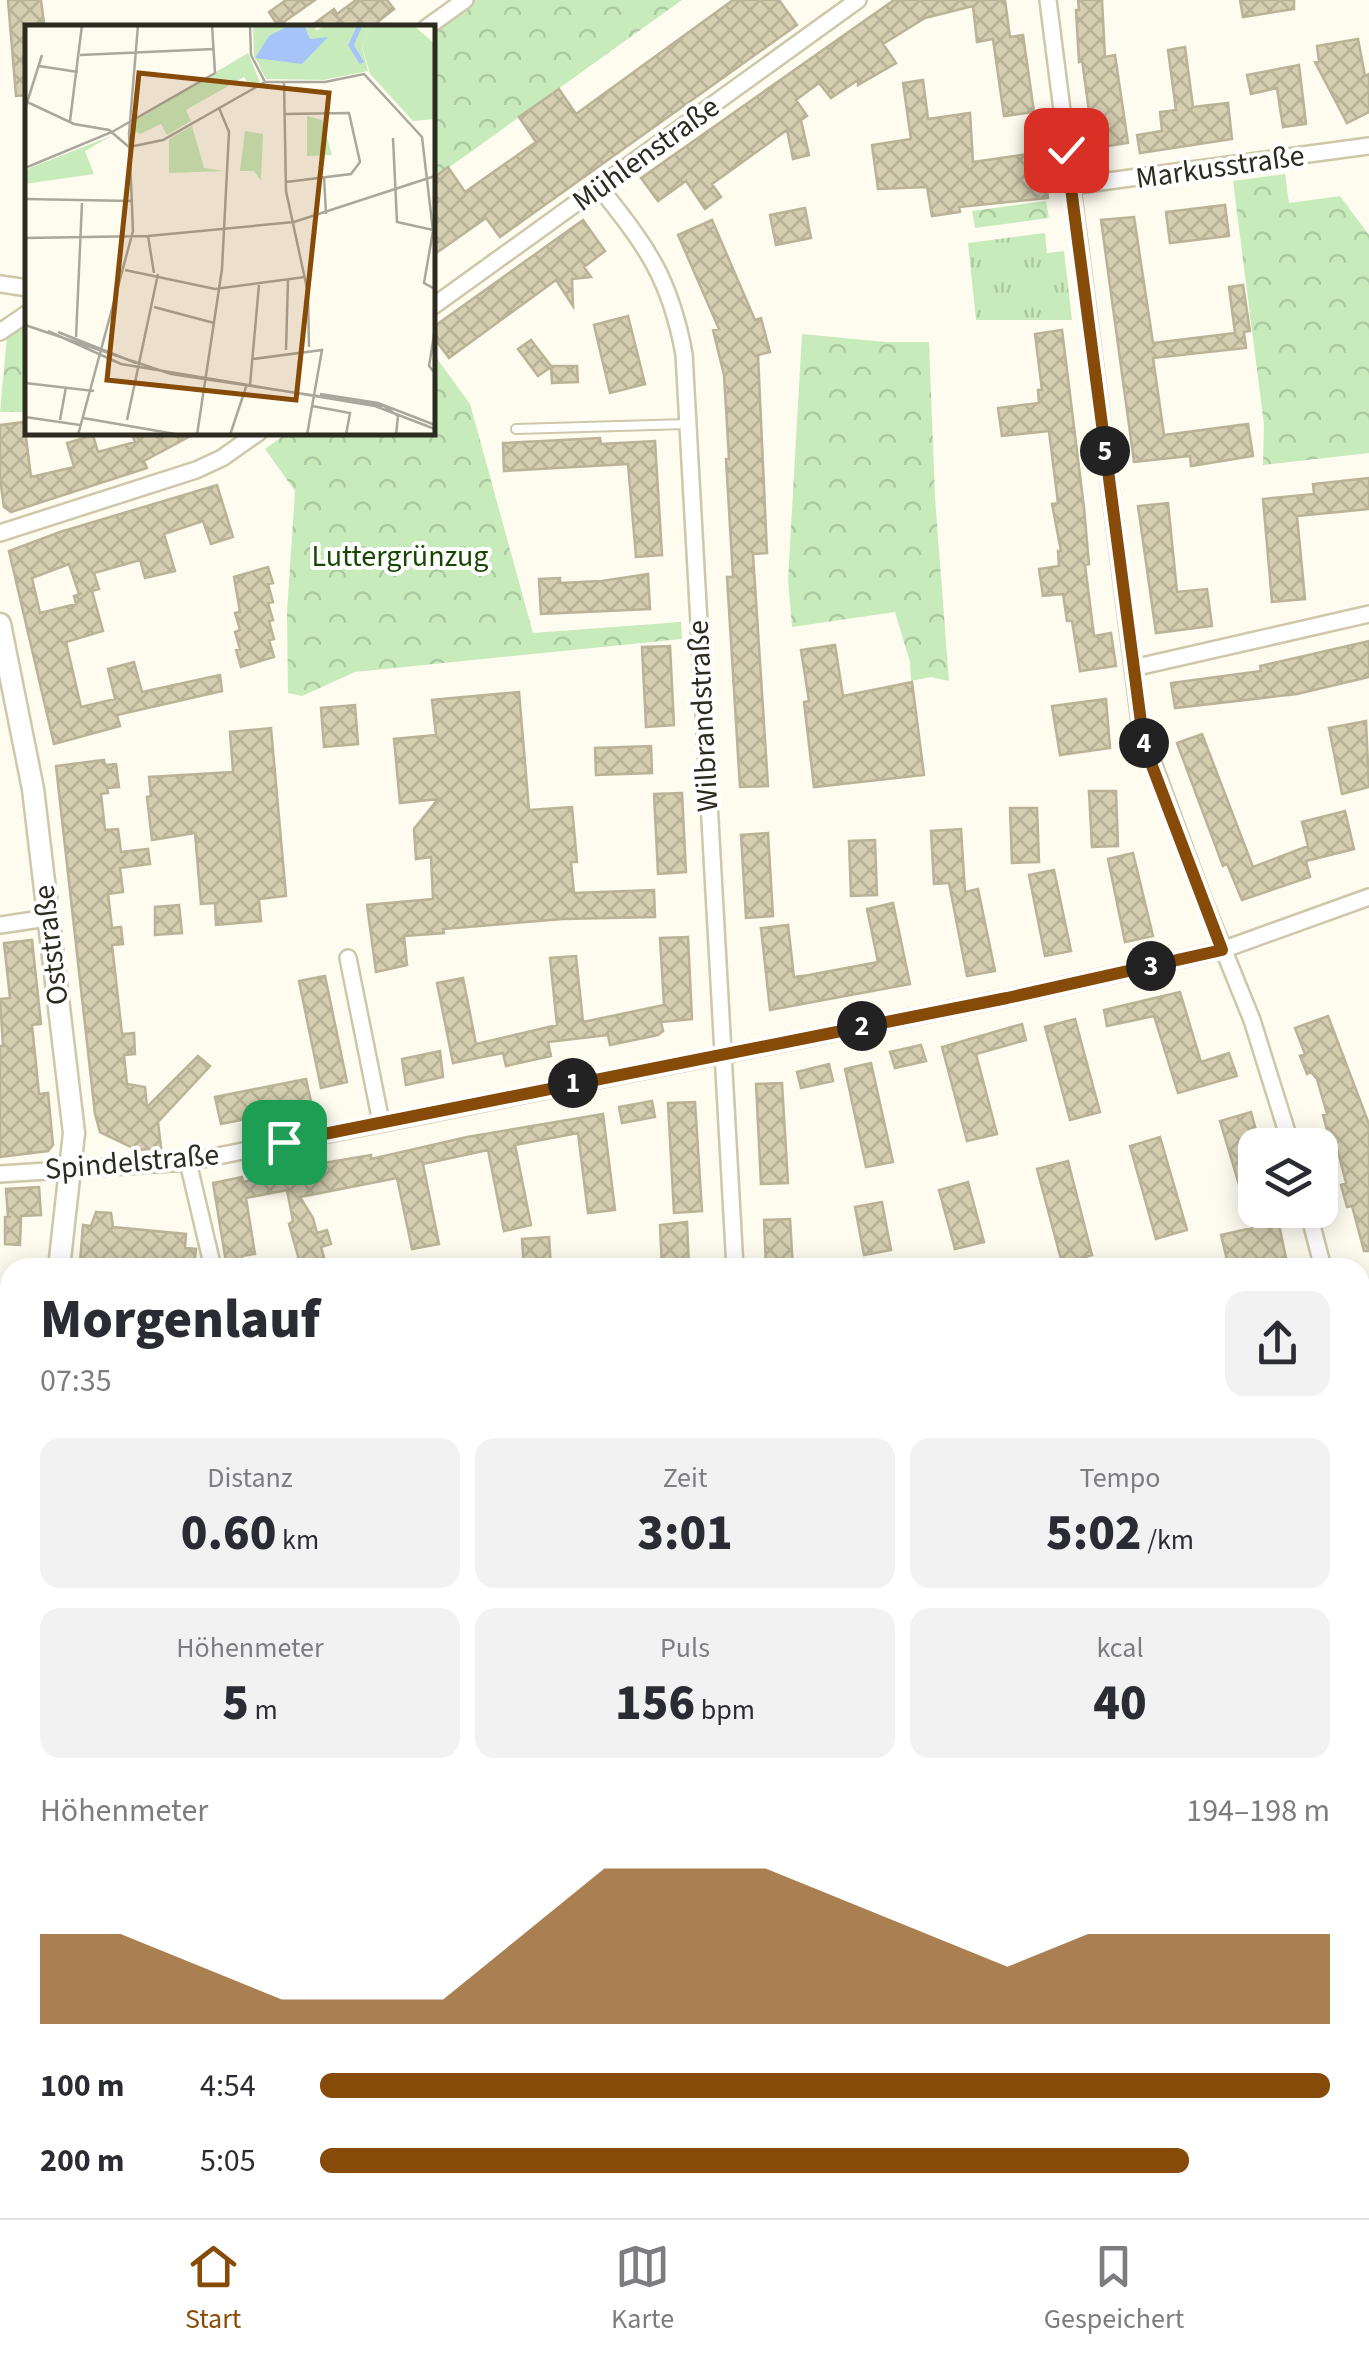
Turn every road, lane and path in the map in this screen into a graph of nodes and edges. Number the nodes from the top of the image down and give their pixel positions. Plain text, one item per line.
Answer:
1 (464, 0) edge
2 (858, 0) edge
3 (1048, 0) edge
4 (430, 25) edge
5 (1369, 146) edge
6 (1071, 186) junction
7 (600, 188) junction
8 (0, 284) edge
9 (25, 288) edge
10 (435, 305) edge
11 (25, 315) edge
12 (0, 332) edge
13 (688, 424) junction
14 (516, 429) dead end
15 (255, 435) edge
16 (0, 532) edge
17 (1369, 614) edge
18 (0, 624) edge
19 (1133, 668) junction
20 (1369, 897) edge
21 (48, 918) junction
22 (0, 925) edge
23 (1222, 950) junction
24 (348, 958) dead end
25 (721, 1054) junction
26 (381, 1122) junction
27 (1286, 1128) edge
28 (188, 1162) junction
29 (71, 1170) junction
30 (0, 1174) edge
31 (1313, 1228) edge
32 (60, 1258) edge
33 (211, 1258) edge
34 (734, 1258) edge
35 (1321, 1258) edge

1 - 4 street
2 - 7 street, Mühlenstraße
3 - 6 street
5 - 6 street, Markusstraße
6 - 19 street
7 - 10 street, Mühlenstraße
7 - 13 street, Wilbrandstraße
8 - 9 street
11 - 12 street
13 - 14 lane
13 - 25 street, Wilbrandstraße
15 - 16 street
17 - 19 street
18 - 21 street, Oststraße
19 - 23 street
20 - 23 street, Spindelstraße
21 - 22 street
21 - 29 street, Oststraße
23 - 25 street, Spindelstraße
23 - 27 street
24 - 26 street
25 - 26 street, Spindelstraße
25 - 34 street, Wilbrandstraße
26 - 28 street, Spindelstraße
28 - 29 street, Spindelstraße
28 - 33 street
29 - 30 street, Spindelstraße
29 - 32 street, Oststraße
31 - 35 street

